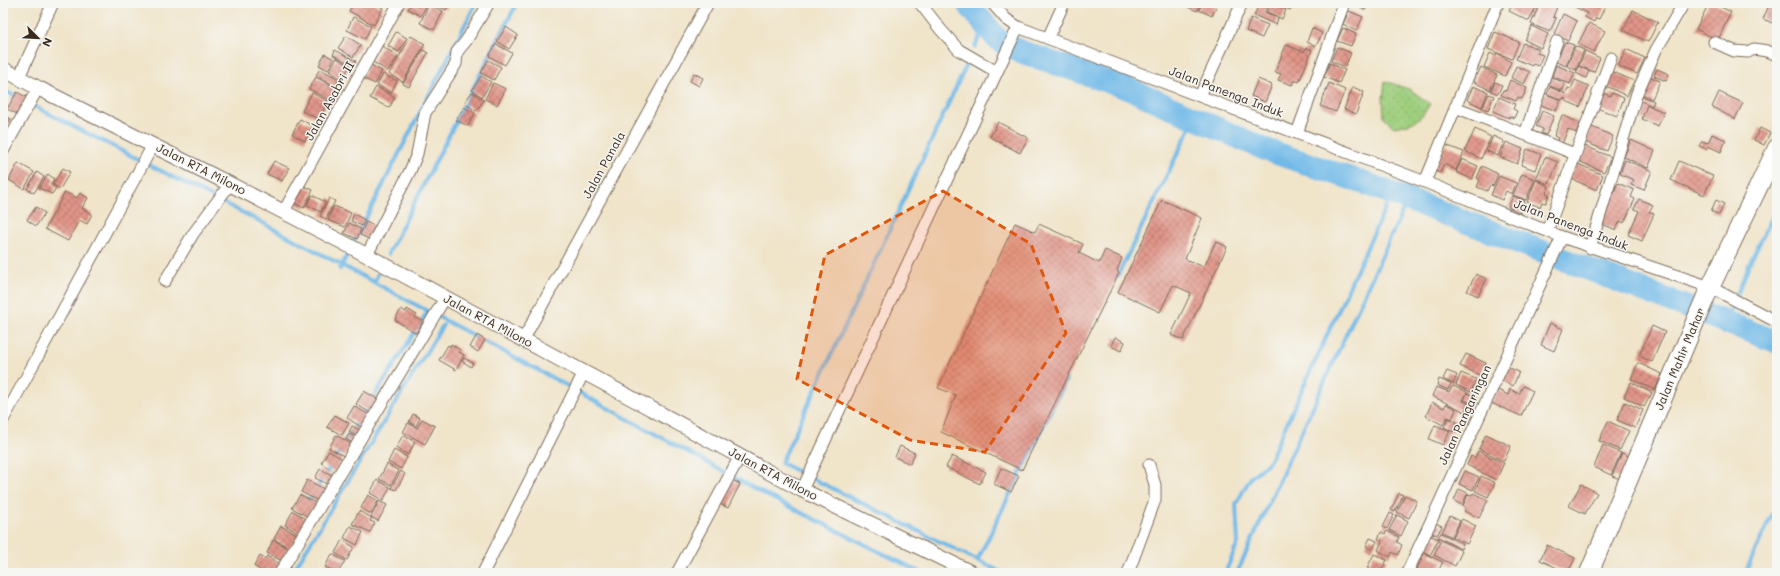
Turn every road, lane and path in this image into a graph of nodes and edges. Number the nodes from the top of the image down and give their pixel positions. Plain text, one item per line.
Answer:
1 (53, 3) edge
2 (399, 3) edge
3 (490, 3) edge
4 (708, 3) edge
5 (920, 3) edge
6 (992, 3) edge
7 (1064, 3) edge
8 (1242, 3) edge
9 (1344, 3) edge
10 (1498, 3) edge
11 (1684, 3) edge
12 (1016, 31) junction
13 (1048, 38) junction
14 (1557, 41) dead end
15 (1714, 42) dead end
16 (1777, 55) edge
17 (1611, 58) dead end
18 (3, 69) edge
19 (996, 72) junction
20 (19, 78) junction
21 (38, 88) junction
22 (1200, 96) junction
23 (1456, 108) junction
24 (1297, 133) junction
25 (1525, 134) junction
26 (153, 145) junction
27 (1777, 148) edge
28 (3, 151) edge
29 (1575, 154) junction
30 (1425, 182) junction
31 (230, 184) junction
32 (284, 212) junction
33 (1547, 231) junction
34 (1560, 242) junction
35 (1590, 248) junction
36 (367, 255) junction
37 (165, 281) dead end
38 (1708, 292) junction
39 (445, 298) junction
40 (1777, 322) edge
41 (523, 340) junction
42 (584, 372) junction
43 (3, 420) edge
44 (740, 456) junction
45 (1149, 466) dead end
46 (802, 490) junction
47 (280, 573) edge
48 (483, 573) edge
49 (677, 573) edge
50 (972, 573) edge
51 (1128, 573) edge
52 (1407, 573) edge
53 (1589, 573) edge

1 - 20 street
2 - 32 street, Jalan Asabri II
3 - 36 street
4 - 41 street, Jalan Panala
5 - 19 street
6 - 12 street, Jalan Panenga Induk
7 - 13 street
8 - 22 street
9 - 24 street
10 - 23 street
11 - 35 street
12 - 13 street, Jalan Panenga Induk
12 - 19 street
13 - 22 street, Jalan Panenga Induk
14 - 25 street
15 - 16 street
17 - 29 street
18 - 20 street, Jalan RTA Milono
19 - 46 street
20 - 21 street, Jalan RTA Milono
21 - 26 street, Jalan RTA Milono
21 - 28 street
22 - 24 street, Jalan Panenga Induk
23 - 25 street
23 - 30 street
24 - 30 street, Jalan Panenga Induk
25 - 29 street
26 - 31 street, Jalan RTA Milono
26 - 43 street
27 - 38 highway, Jalan Mahir Mahar
29 - 33 street
30 - 33 street, Jalan Panenga Induk
31 - 32 street, Jalan RTA Milono
31 - 37 street
32 - 36 street, Jalan RTA Milono
33 - 34 street, Jalan Panenga Induk
34 - 35 street, Jalan Panenga Induk
34 - 52 street, Jalan Pangaringan
35 - 38 street, Jalan Panenga Induk
36 - 39 street, Jalan RTA Milono
38 - 40 street, Jalan Panenga Induk
38 - 53 highway, Jalan Mahir Mahar
39 - 41 street, Jalan RTA Milono
39 - 47 street
41 - 42 street, Jalan RTA Milono
42 - 44 street, Jalan RTA Milono
42 - 48 street
44 - 46 street, Jalan RTA Milono
44 - 49 street
45 - 51 street
46 - 50 street, Jalan RTA Milono

